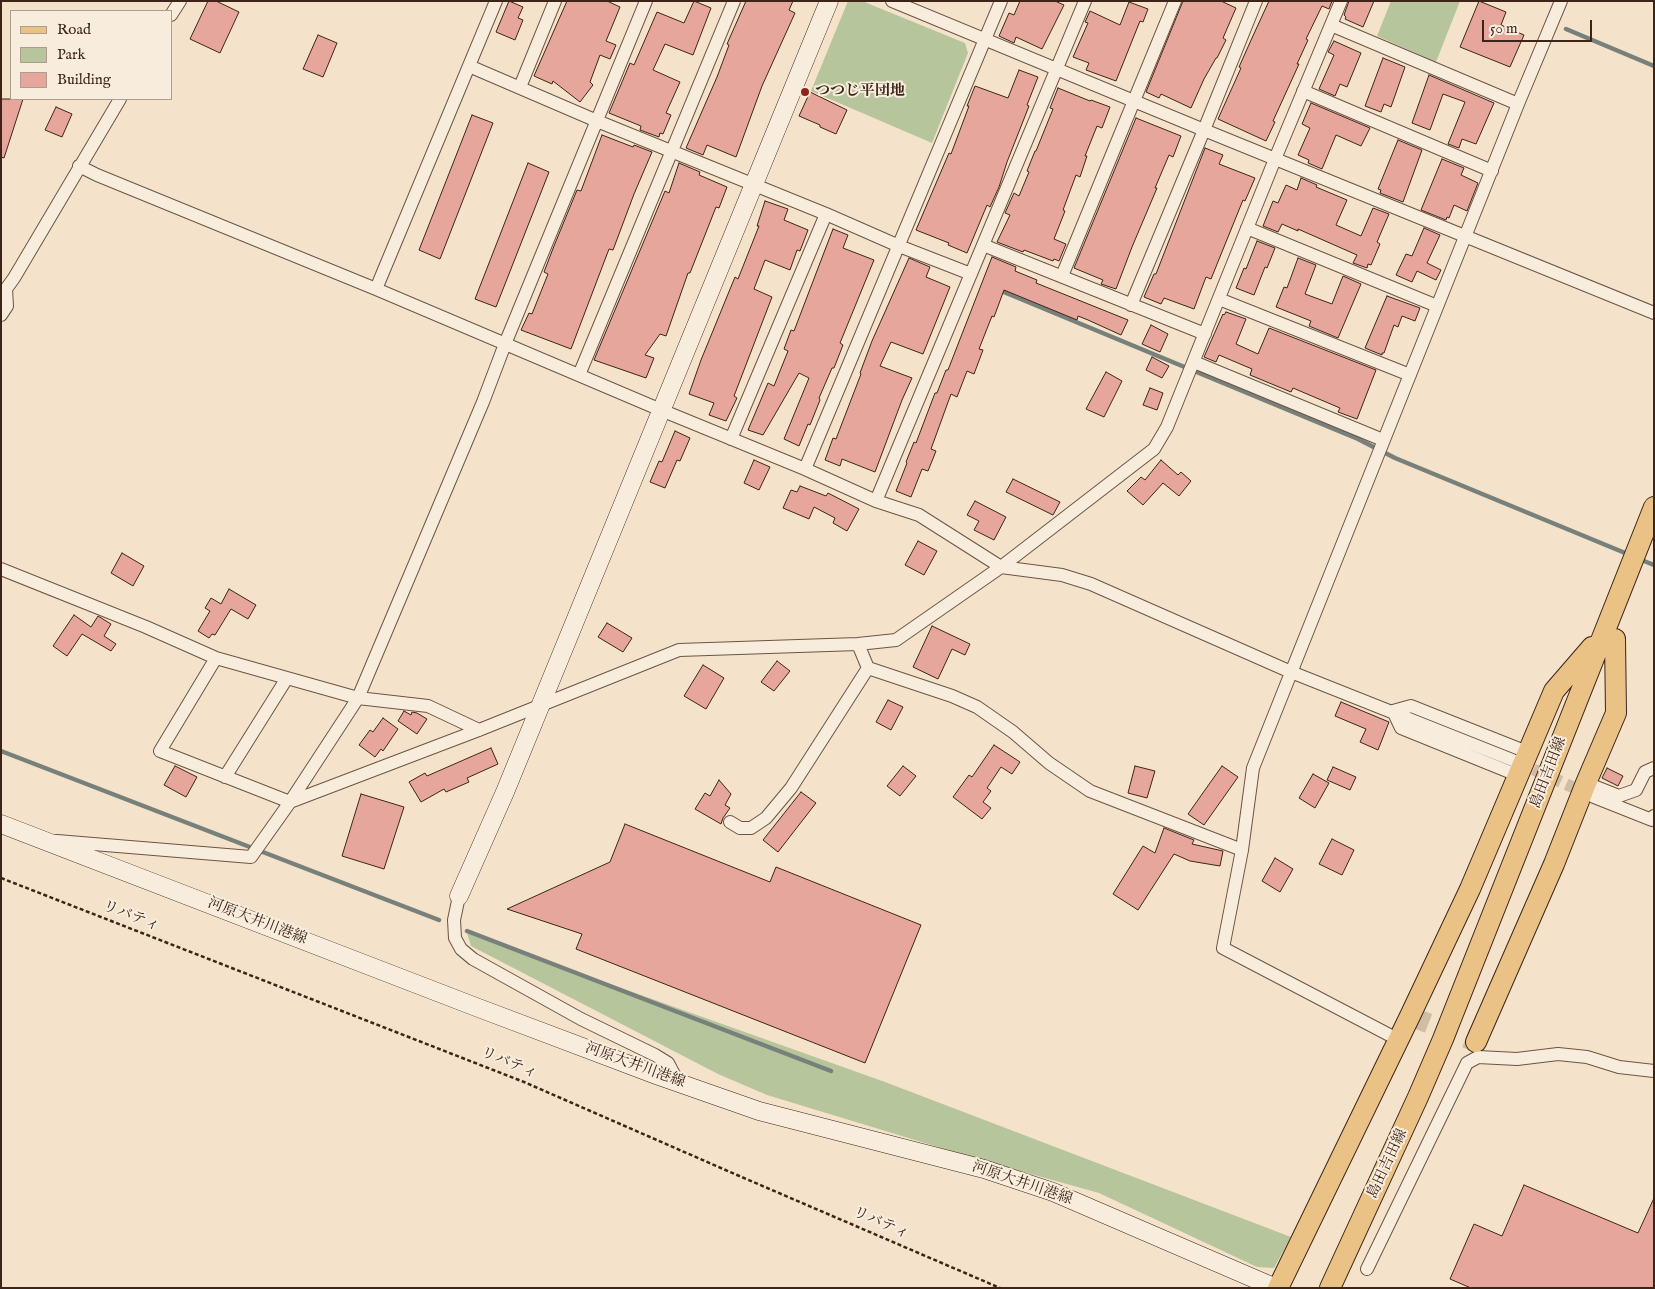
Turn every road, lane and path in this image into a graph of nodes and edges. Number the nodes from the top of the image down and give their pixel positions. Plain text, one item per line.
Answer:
1 (180, 1) edge
2 (496, 1) edge
3 (554, 1) edge
4 (646, 1) edge
5 (734, 1) edge
6 (829, 1) edge
7 (892, 1) edge
8 (1001, 1) edge
9 (1085, 1) edge
10 (1175, 1) edge
11 (1256, 1) edge
12 (1341, 1) edge
13 (1561, 1) edge
14 (914, 5) edge
15 (172, 13) edge
16 (1331, 26) junction
17 (986, 40) junction
18 (469, 66) junction
19 (1057, 69) junction
20 (520, 87) junction
21 (1303, 91) junction
22 (119, 100) edge
23 (1134, 101) junction
24 (1518, 104) junction
25 (597, 121) junction
26 (1204, 130) junction
27 (671, 152) junction
28 (1275, 159) junction
29 (79, 166) junction
30 (1492, 171) junction
31 (754, 184) junction
32 (826, 214) junction
33 (1248, 228) junction
34 (1465, 237) junction
35 (983, 245) junction
36 (899, 246) junction
37 (971, 274) junction
38 (1062, 276) junction
39 (376, 289) junction
40 (4, 290) edge
41 (1600, 290) junction
42 (1219, 299) junction
43 (1654, 304) edge
44 (1131, 305) junction
45 (1437, 306) junction
46 (1654, 313) edge
47 (1, 315) edge
48 (1205, 334) junction
49 (505, 344) junction
50 (1194, 362) junction
51 (579, 375) junction
52 (1410, 375) junction
53 (660, 410) junction
54 (731, 439) junction
55 (1384, 440) junction
56 (805, 469) junction
57 (876, 501) junction
58 (1654, 507) edge
59 (1654, 543) edge
60 (1001, 567) junction
61 (1, 569) edge
62 (1609, 637) junction
63 (858, 644) junction
64 (216, 658) junction
65 (868, 668) junction
66 (1291, 672) junction
67 (287, 678) junction
68 (358, 698) junction
69 (540, 705) junction
70 (1393, 711) junction
71 (479, 730) junction
72 (1520, 762) junction
73 (1654, 768) edge
74 (225, 776) junction
75 (1590, 790) junction
76 (290, 802) junction
77 (1654, 816) edge
78 (730, 822) dead end
79 (1, 824) edge
80 (45, 840) junction
81 (1242, 850) junction
82 (1, 878) edge
83 (459, 896) joint
84 (1399, 1040) junction
85 (1476, 1042) dead end
86 (1654, 1071) edge
87 (678, 1082) junction
88 (1368, 1269) dead end
89 (1000, 1288) edge
90 (1277, 1288) edge
91 (1330, 1288) edge

1 - 15 street
2 - 18 street
3 - 20 street
4 - 25 street
5 - 27 street
6 - 31 main road
7 - 14 street
8 - 17 street
9 - 19 street
10 - 23 street
11 - 26 street
12 - 16 street
13 - 24 street
14 - 17 street
16 - 21 street
16 - 24 street
17 - 19 street
17 - 36 street
18 - 20 street
18 - 39 street
19 - 23 street
19 - 35 street
20 - 25 street
21 - 28 street
21 - 30 street
22 - 29 street
23 - 26 street
23 - 38 street
24 - 30 street
25 - 27 street
25 - 49 street
26 - 28 street
26 - 44 street
27 - 31 street
27 - 51 street
28 - 33 street
28 - 34 street
29 - 39 street
29 - 40 street
30 - 34 street
31 - 32 street
31 - 53 main road
32 - 36 street
32 - 54 street
33 - 42 street
33 - 45 street
34 - 41 street
34 - 45 street
35 - 37 street
35 - 38 street
36 - 37 street
36 - 56 street
37 - 57 street
38 - 44 street
39 - 49 street
40 - 47 street
41 - 43 street
41 - 46 street
42 - 48 street
42 - 52 street
44 - 48 street
45 - 52 street
48 - 50 street
49 - 51 street
49 - 68 street
50 - 55 street
50 - 60 street
51 - 53 street
52 - 55 street
53 - 54 street
53 - 69 main road
54 - 56 street
55 - 66 street
56 - 57 street
57 - 60 street
58 - 62 main road, 島田吉田線
59 - 62 main road, 島田吉田線
60 - 63 street
60 - 66 street
61 - 64 street
62 - 72 main road
62 - 75 main road
62 - 91 main road, 島田吉田線
63 - 65 street
63 - 69 street
64 - 67 street
64 - 74 street
65 - 78 street
65 - 81 street
66 - 70 street
66 - 81 street
67 - 68 street
67 - 74 street
68 - 71 street
68 - 76 street
69 - 71 street
69 - 83 main road
70 - 72 street
70 - 72 street
71 - 76 street
72 - 84 main road
73 - 75 street
74 - 76 street
75 - 77 street
75 - 85 main road
76 - 80 street
79 - 80 main road, 河原大井川港線
80 - 87 main road, 河原大井川港線
81 - 84 street
82 - 89 path, リバティ
83 - 87 street
84 - 90 main road
86 - 88 street
87 - 90 main road, 河原大井川港線

